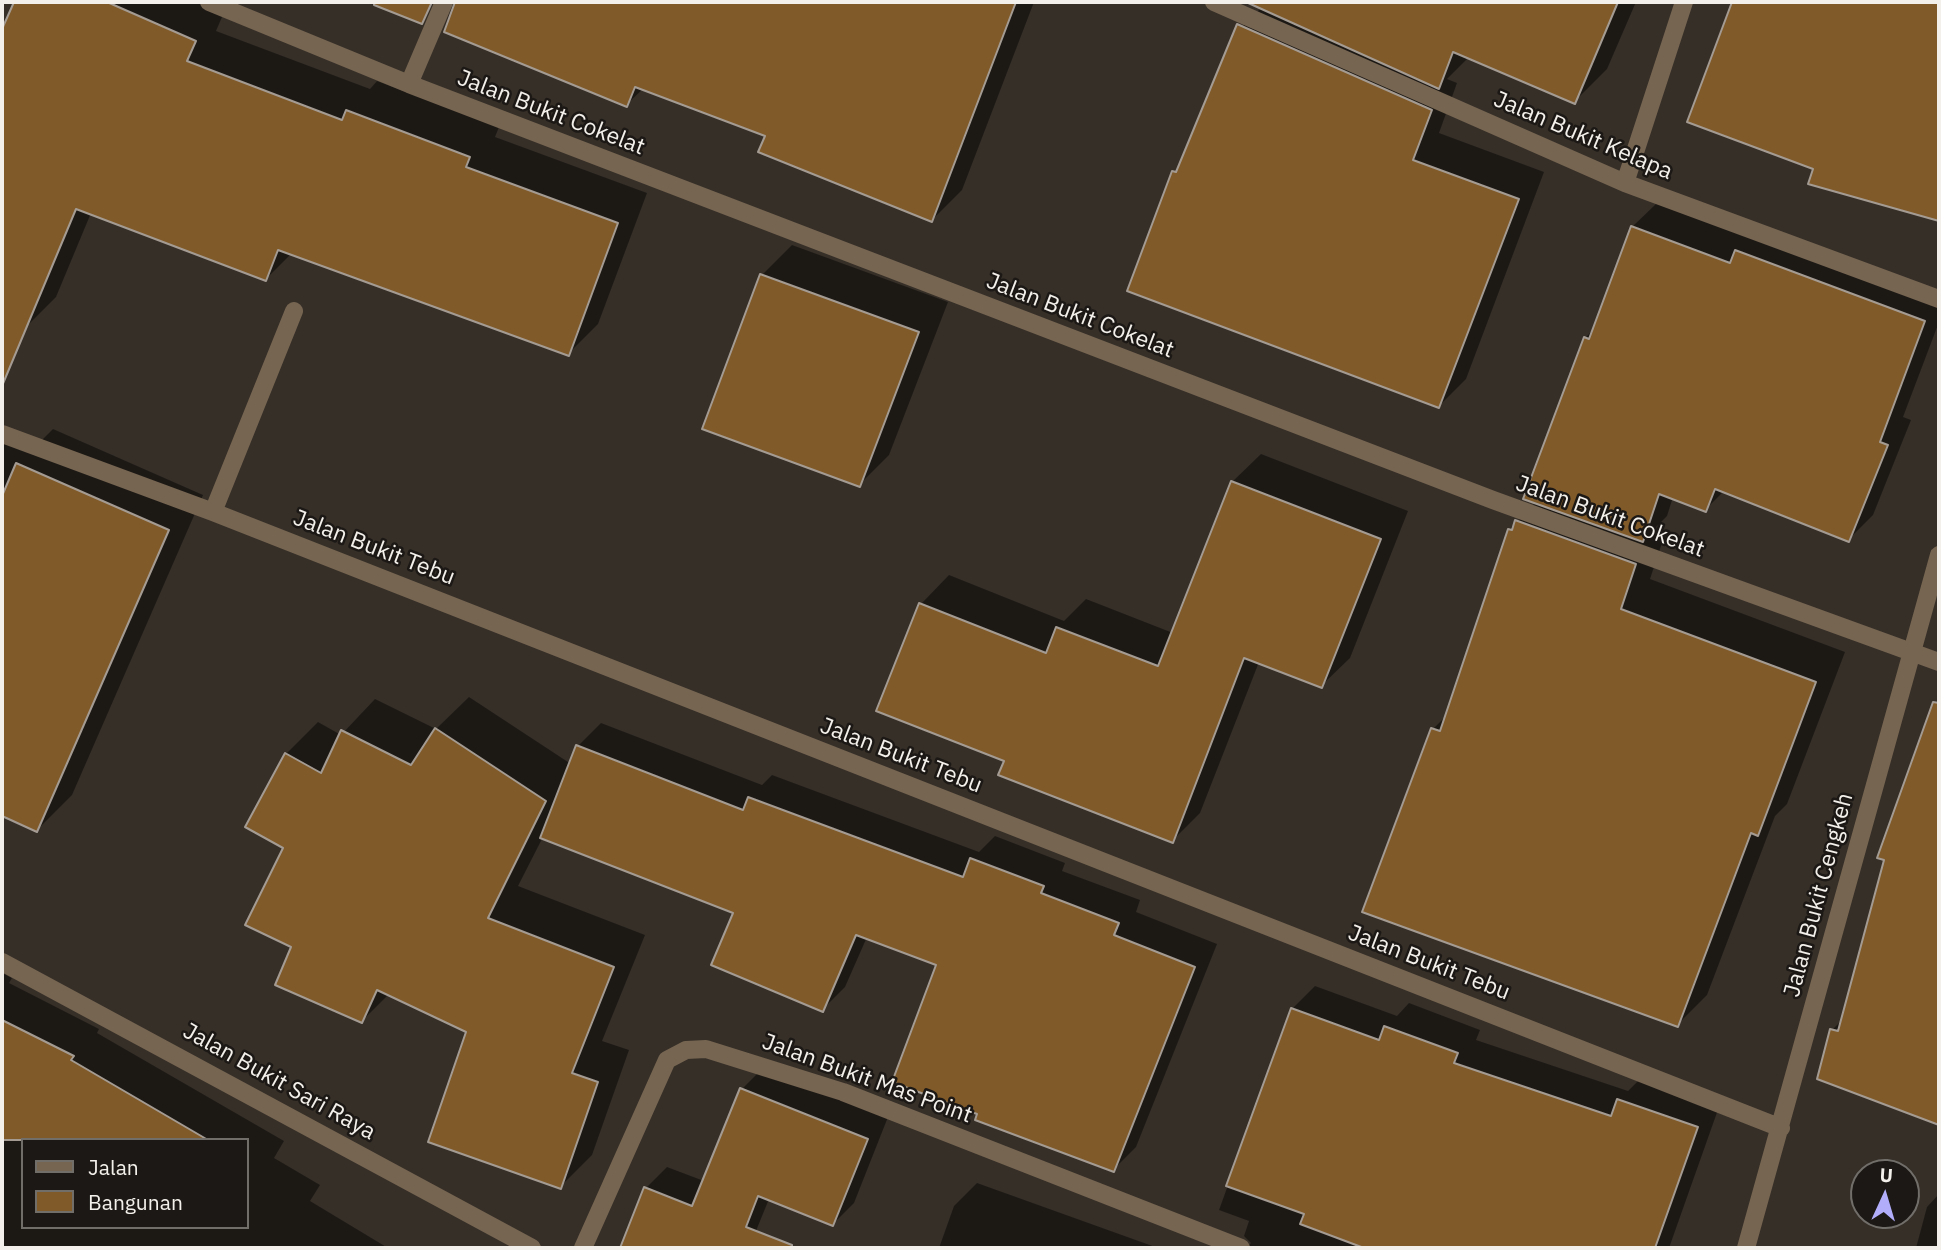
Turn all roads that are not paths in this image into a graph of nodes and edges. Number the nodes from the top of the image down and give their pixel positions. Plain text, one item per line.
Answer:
1 (209, 2) edge
2 (444, 2) edge
3 (1214, 2) edge
4 (1684, 2) edge
5 (409, 85) junction
6 (1625, 183) junction
7 (1939, 299) edge
8 (294, 311) dead end
9 (2, 434) edge
10 (213, 512) junction
11 (1939, 555) edge
12 (1911, 654) junction
13 (1939, 662) edge
14 (2, 962) edge
15 (1781, 1128) junction
16 (532, 1248) edge
17 (583, 1248) edge
18 (1241, 1248) edge
19 (1746, 1248) edge

1 - 5 street, Jalan Bukit Cokelat
2 - 5 street
3 - 6 street, Jalan Bukit Kelapa
4 - 6 street
5 - 12 street, Jalan Bukit Cokelat
6 - 7 street, Jalan Bukit Kelapa
8 - 10 street
9 - 10 street, Jalan Bukit Tebu
10 - 15 street, Jalan Bukit Tebu
11 - 12 street, Jalan Bukit Cengkeh
12 - 13 street, Jalan Bukit Cokelat
12 - 15 street, Jalan Bukit Cengkeh
14 - 16 street, Jalan Bukit Sari Raya
15 - 19 street, Jalan Bukit Cengkeh
17 - 18 street, Jalan Bukit Mas Point

